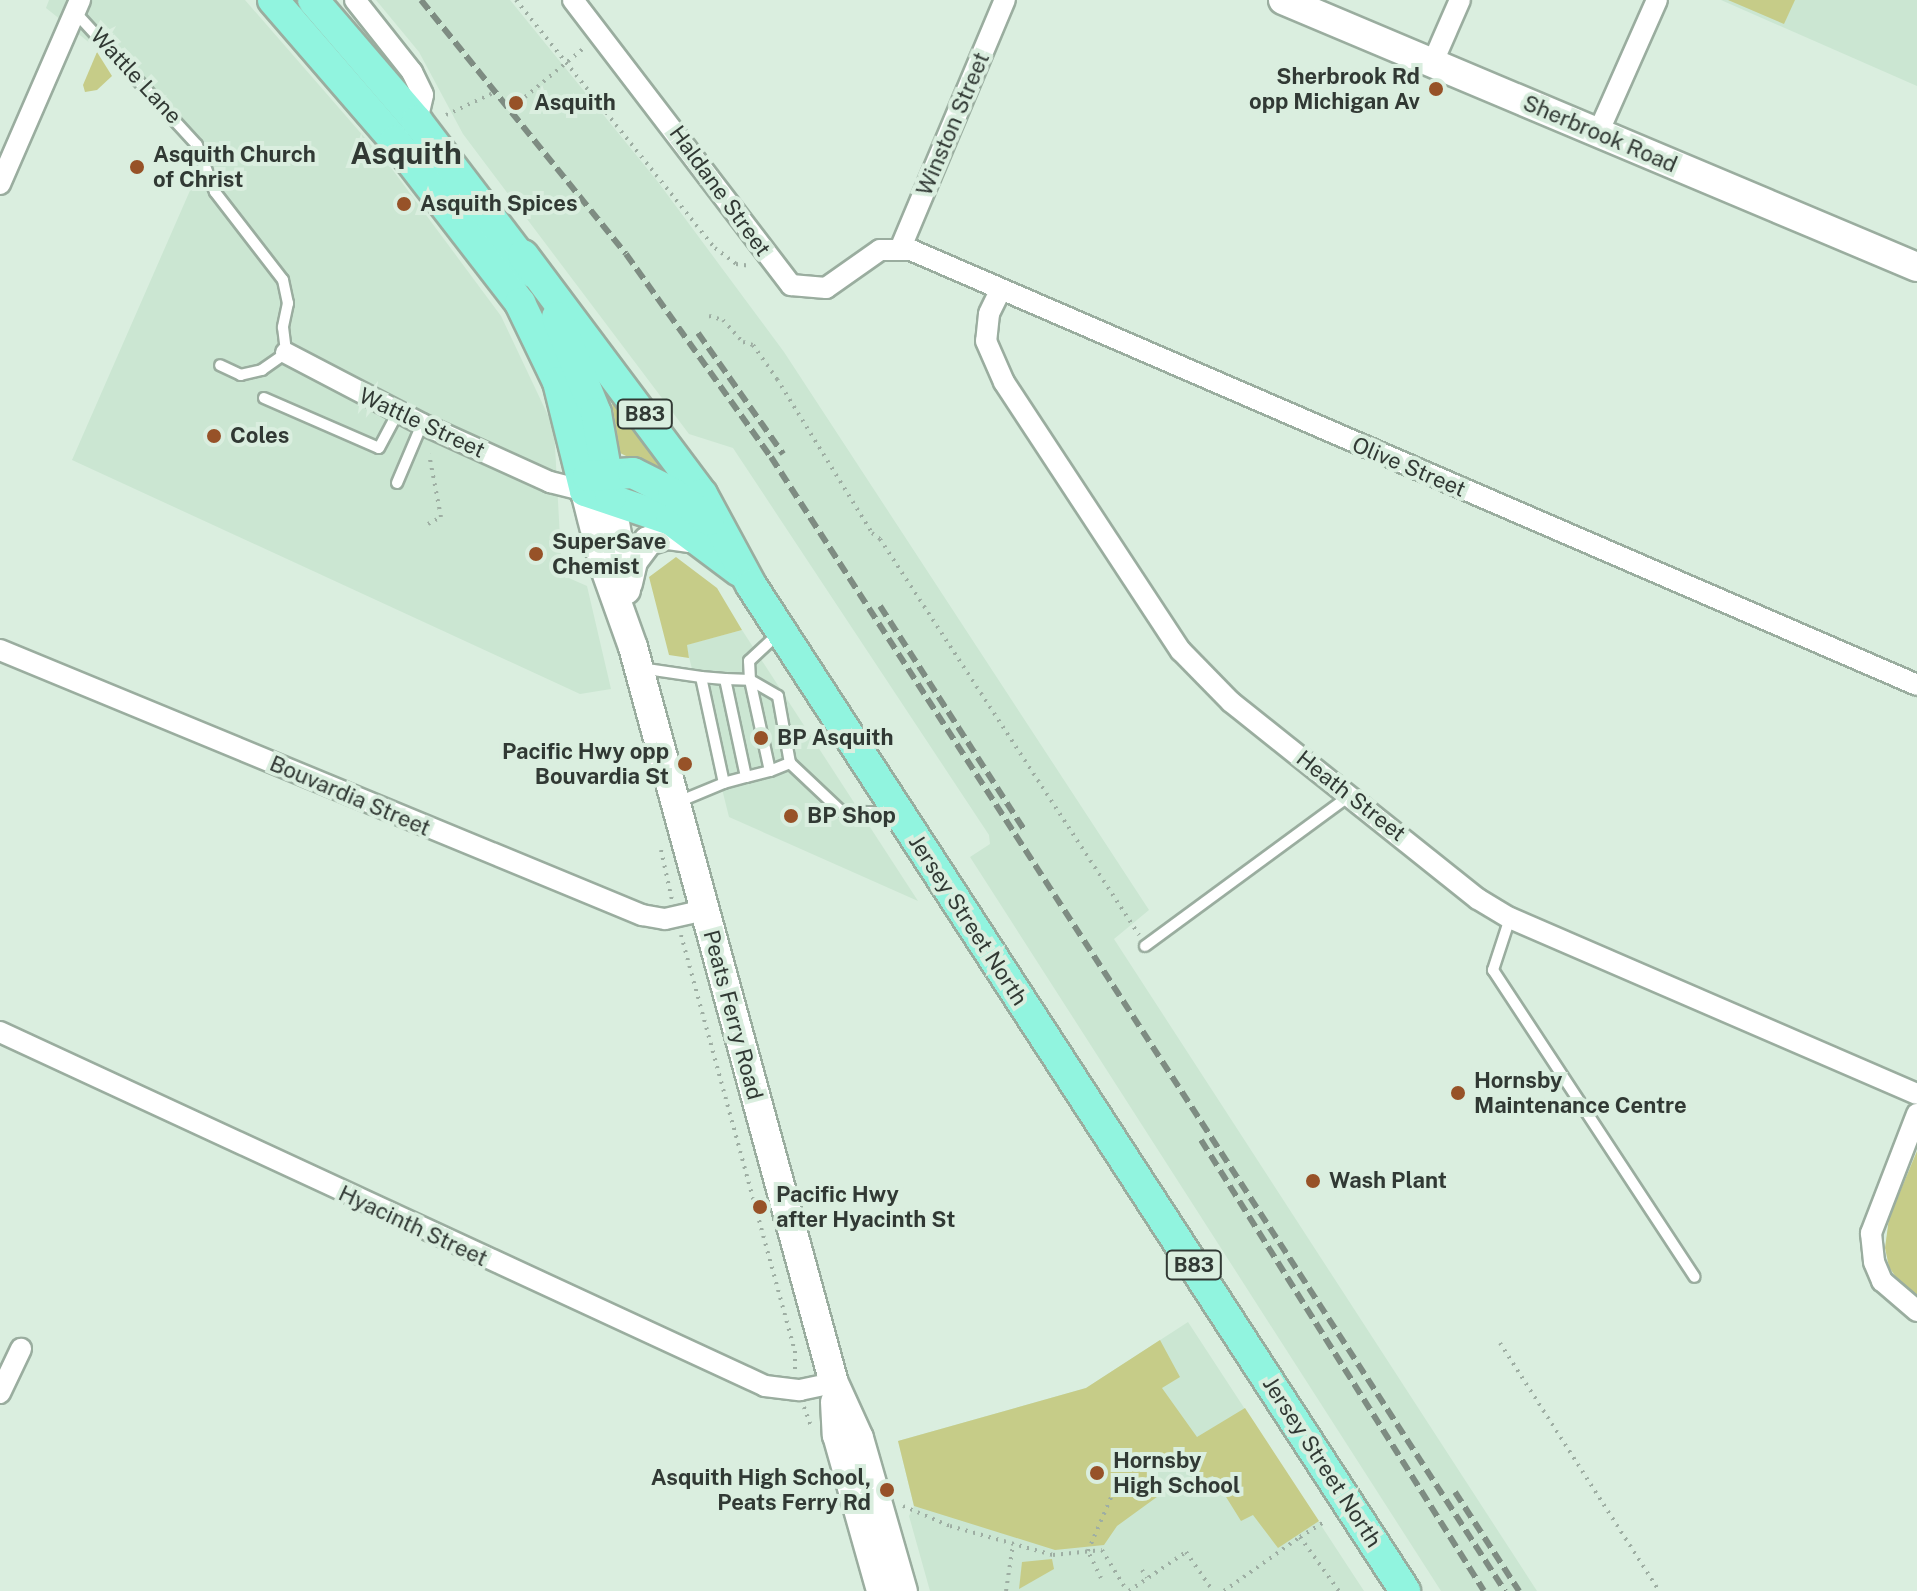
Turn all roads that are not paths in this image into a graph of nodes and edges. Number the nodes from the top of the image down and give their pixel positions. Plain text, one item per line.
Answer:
1 (273, 0) edge
2 (313, 0) edge
3 (355, 0) edge
4 (573, 0) edge
5 (1005, 0) edge
6 (1283, 0) edge
7 (1460, 0) edge
8 (1657, 0) edge
9 (78, 6) edge
10 (1432, 64) junction
11 (431, 118) junction
12 (1598, 133) junction
13 (395, 141) junction
14 (2, 170) edge
15 (901, 247) junction
16 (523, 255) junction
17 (1917, 267) edge
18 (1000, 291) junction
19 (286, 353) junction
20 (220, 365) dead end
21 (264, 398) dead end
22 (398, 413) junction
23 (422, 424) junction
24 (397, 483) dead end
25 (589, 484) junction
26 (716, 542) junction
27 (628, 603) junction
28 (782, 630) junction
29 (0, 650) edge
30 (636, 657) junction
31 (701, 677) junction
32 (725, 679) junction
33 (750, 680) junction
34 (1917, 685) edge
35 (790, 763) junction
36 (770, 771) junction
37 (746, 777) junction
38 (724, 783) junction
39 (1351, 794) junction
40 (676, 803) junction
41 (899, 813) junction
42 (705, 910) junction
43 (1510, 918) junction
44 (1145, 946) road end
45 (0, 1032) edge
46 (1917, 1094) edge
47 (1917, 1114) edge
48 (1695, 1277) dead end
49 (1917, 1311) edge
50 (21, 1349) dead end
51 (834, 1383) junction
52 (0, 1393) edge
53 (881, 1591) edge
54 (903, 1591) edge
55 (1405, 1591) edge

1 - 13 main road
2 - 11 main road, B83
3 - 11 street
4 - 15 street, Haldane Street
5 - 15 street, Winston Street
6 - 10 main road, Sherbrook Road
7 - 10 street
8 - 12 street
9 - 14 street
9 - 19 lane, Wattle Lane
10 - 12 main road, Sherbrook Road
11 - 13 main road
11 - 16 main road, B83
12 - 17 main road, Sherbrook Road
13 - 25 main road
15 - 18 street, Olive Street
16 - 25 main road, B83
16 - 26 main road, Jersey Street North / B83
18 - 34 street, Olive Street
18 - 39 street, Heath Street
19 - 20 lane
19 - 22 street, Wattle Street
21 - 22 lane
22 - 23 street, Wattle Street
23 - 24 lane
23 - 25 street, Wattle Street
25 - 26 main road, B83
25 - 27 main road, Peats Ferry Road
25 - 30 main road, Peats Ferry Road
26 - 27 main road
26 - 28 main road, Jersey Street North / B83
27 - 30 main road, Peats Ferry Road
28 - 33 lane
28 - 41 main road, Jersey Street North / B83
29 - 42 street, Bouvardia Street
30 - 31 lane
30 - 40 main road, Peats Ferry Road
31 - 32 lane
31 - 38 lane
32 - 33 lane
32 - 37 lane
33 - 35 lane
33 - 36 lane
35 - 36 lane
35 - 41 lane
36 - 37 lane
37 - 38 lane
38 - 40 lane
39 - 43 street, Heath Street
39 - 44 lane
40 - 42 main road, Peats Ferry Road
41 - 55 main road, Jersey Street North / B83
42 - 51 main road, Peats Ferry Road
43 - 46 street, Heath Street
43 - 48 lane
45 - 51 street, Hyacinth Street
47 - 49 street
50 - 52 street
51 - 53 main road, Peats Ferry Road
51 - 54 main road, Peats Ferry Road

